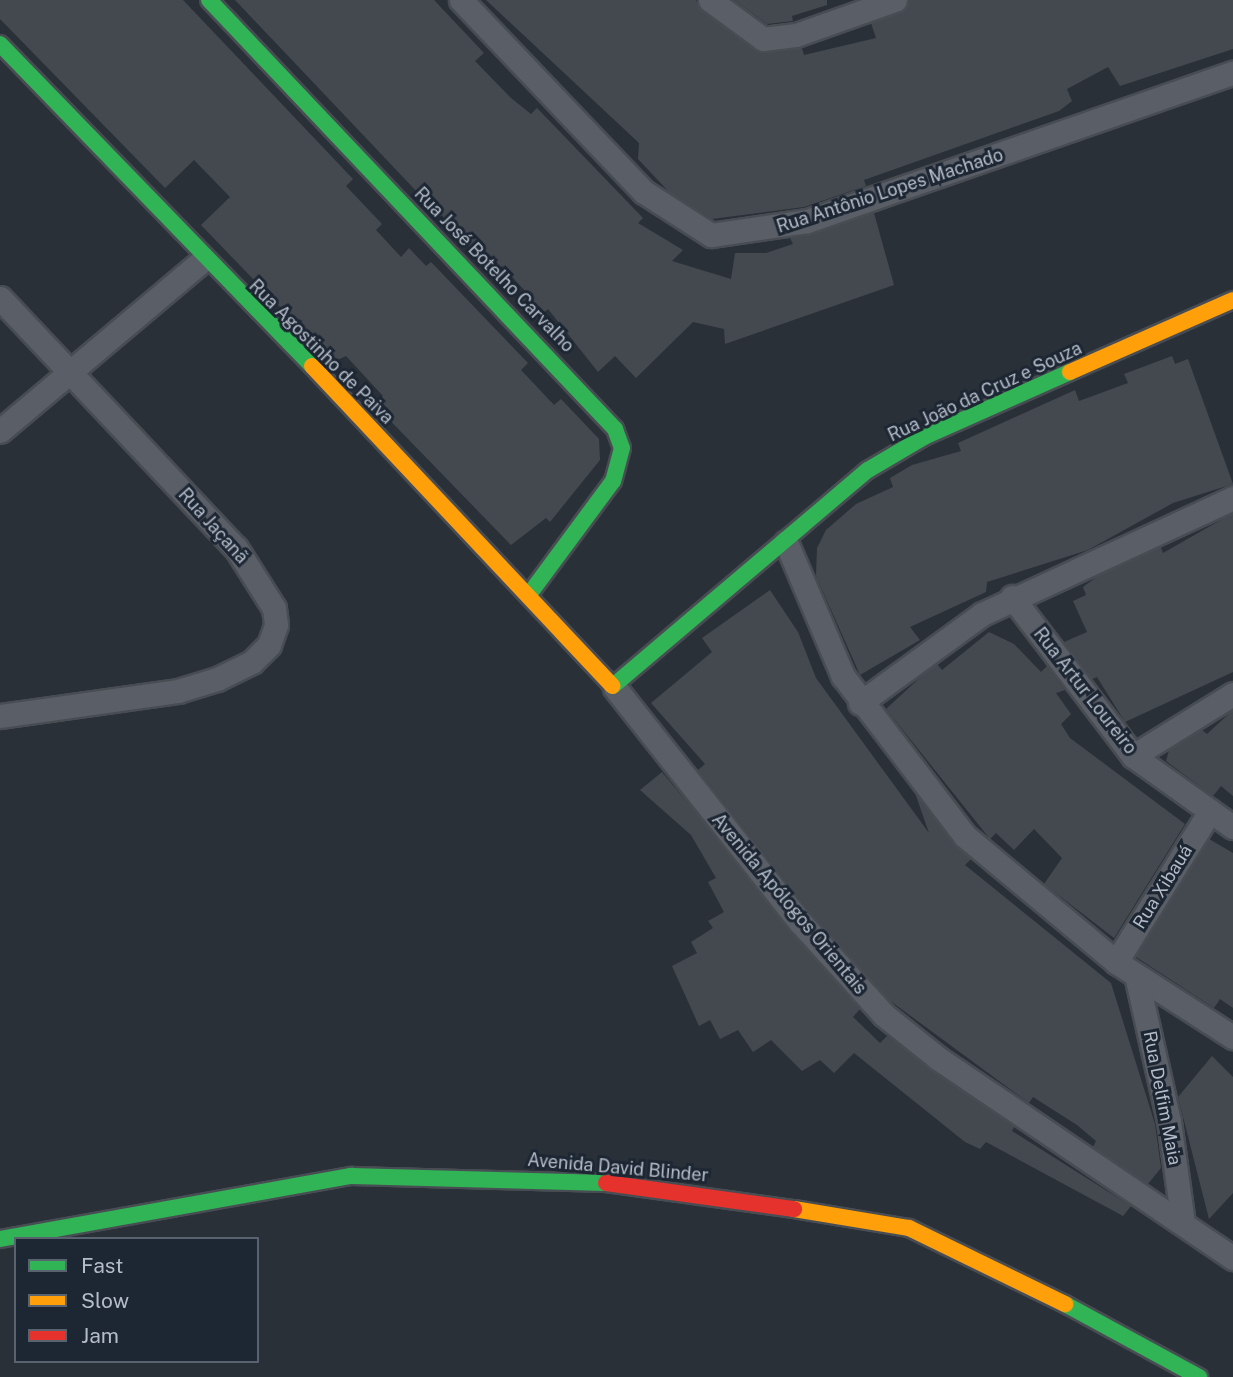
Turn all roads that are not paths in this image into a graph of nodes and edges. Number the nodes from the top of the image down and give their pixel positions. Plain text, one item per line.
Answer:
1 (209, 0) edge
2 (461, 0) edge
3 (710, 0) edge
4 (895, 0) edge
5 (0, 44) edge
6 (1233, 73) edge
7 (203, 260) junction
8 (0, 299) edge
9 (1233, 300) edge
10 (63, 372) junction
11 (0, 431) edge
12 (1233, 498) edge
13 (786, 541) junction
14 (531, 592) junction
15 (1012, 597) junction
16 (615, 688) junction
17 (1233, 694) edge
18 (860, 703) junction
19 (0, 716) edge
20 (1133, 756) junction
21 (1210, 811) junction
22 (1233, 827) edge
23 (1116, 962) junction
24 (1136, 975) junction
25 (1233, 1037) edge
26 (1183, 1223) junction
27 (0, 1239) edge
28 (1233, 1258) edge
29 (1199, 1377) edge

1 - 14 main road, Rua José Botelho Carvalho
2 - 6 street, Rua Antônio Lopes Machado
3 - 4 street
5 - 7 main road, Rua Agostinho de Paiva
7 - 10 street
7 - 14 main road, Rua Agostinho de Paiva
8 - 10 street, Rua Jaçanã
9 - 13 main road, Rua João da Cruz e Souza
10 - 11 street
10 - 19 street, Rua Jaçanã
12 - 15 street
13 - 16 main road, Rua João da Cruz e Souza
13 - 18 street
14 - 16 main road, Rua Agostinho de Paiva
15 - 18 street
15 - 20 street, Rua Artur Loureiro
16 - 26 street, Avenida Apólogos Orientais
17 - 20 street
18 - 23 street
20 - 21 street, Rua Artur Loureiro
21 - 22 street, Rua Artur Loureiro
21 - 23 street, Rua Xibauá
23 - 24 street
24 - 25 street
24 - 26 street, Rua Delfim Maia
26 - 28 street, Avenida Apólogos Orientais
27 - 29 main road, Avenida David Blinder

